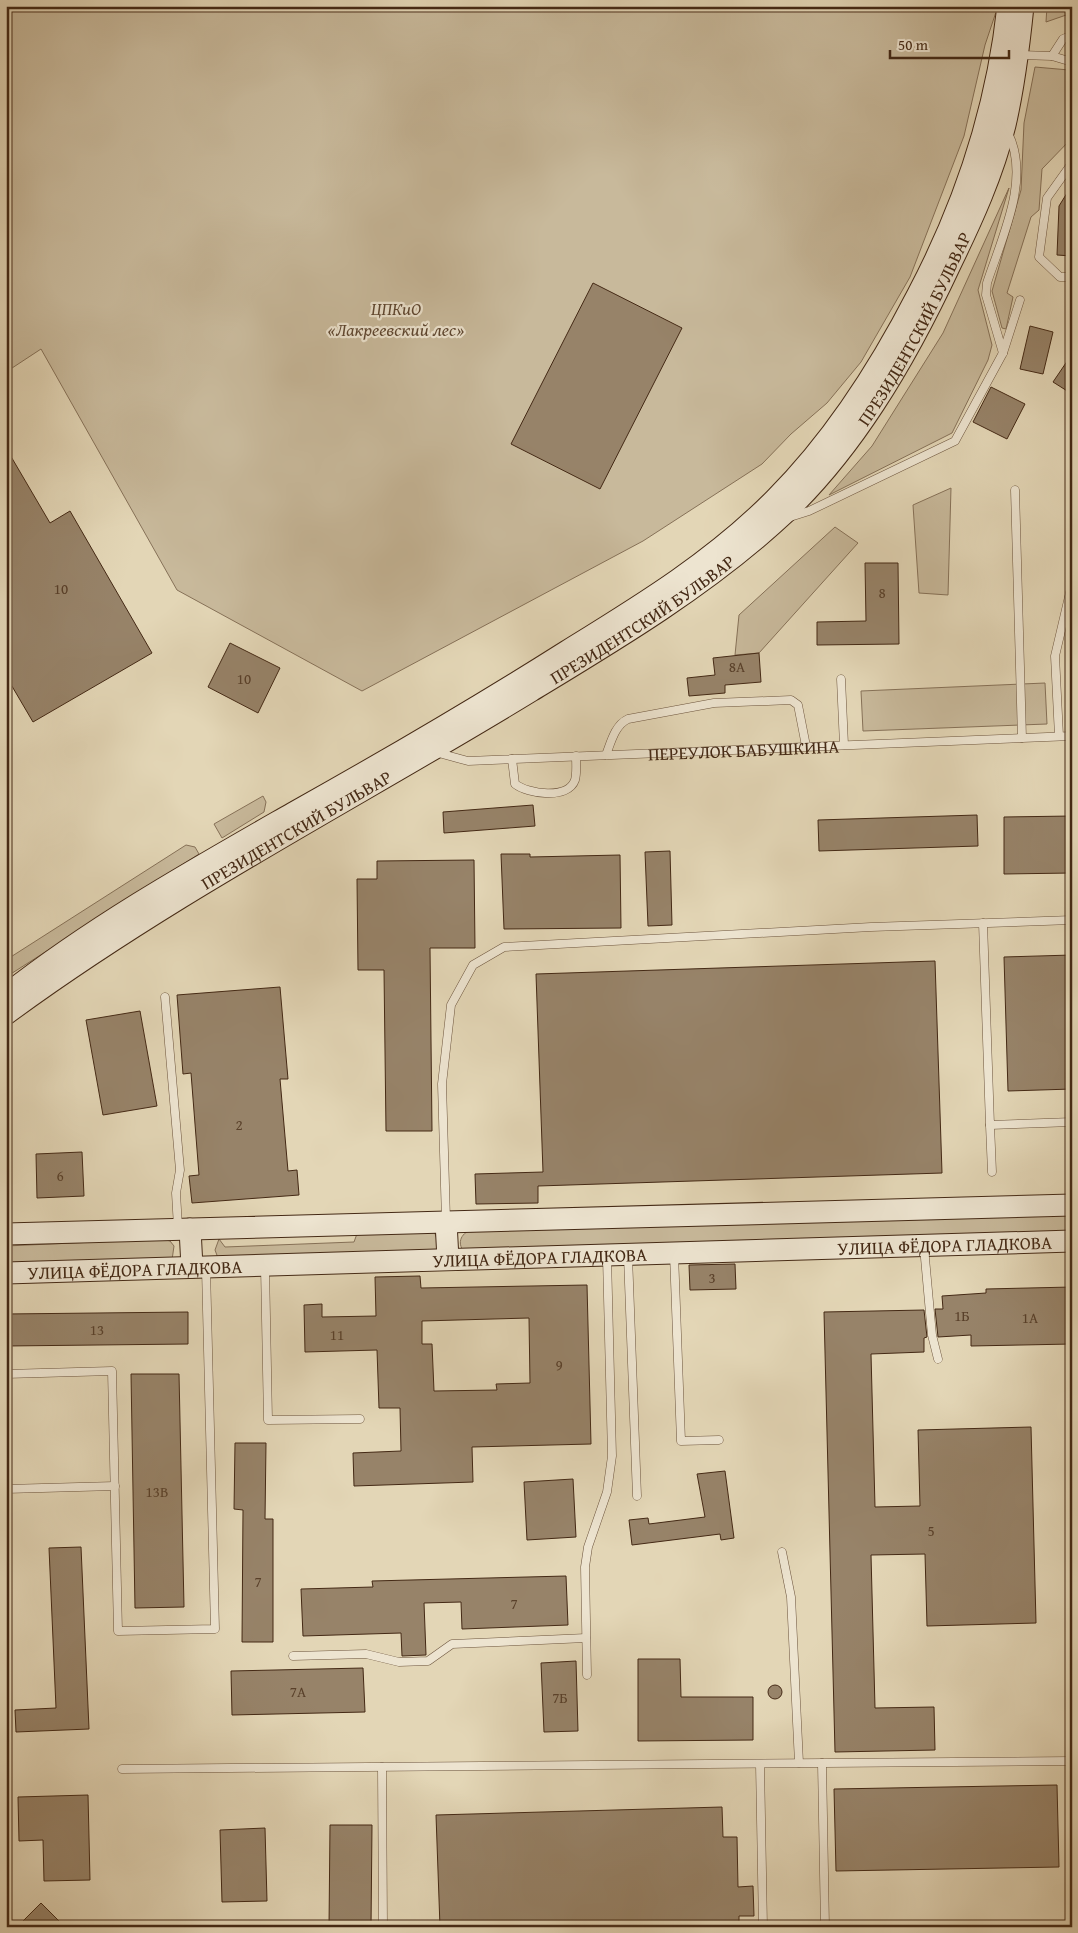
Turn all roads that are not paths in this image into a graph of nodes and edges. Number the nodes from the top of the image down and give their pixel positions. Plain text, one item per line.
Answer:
1 (1008, 6) edge
2 (1023, 6) edge
3 (1072, 35) edge
4 (1019, 54) junction
5 (1052, 56) junction
6 (1072, 62) edge
7 (1005, 126) junction
8 (1072, 163) edge
9 (1072, 277) edge
10 (1020, 300) dead end
11 (1003, 353) junction
12 (1015, 490) dead end
13 (775, 522) junction
14 (1072, 584) edge
15 (841, 679) dead end
16 (1059, 736) junction
17 (1072, 736) edge
18 (1022, 738) junction
19 (844, 744) junction
20 (428, 745) junction
21 (806, 746) junction
22 (606, 754) junction
23 (576, 756) junction
24 (512, 760) junction
25 (1072, 920) edge
26 (983, 923) junction
27 (6, 995) edge
28 (165, 997) dead end
29 (6, 1014) edge
30 (1072, 1122) edge
31 (990, 1125) junction
32 (992, 1172) dead end
33 (1072, 1205) edge
34 (446, 1222) junction
35 (184, 1229) junction
36 (6, 1234) edge
37 (1072, 1241) edge
38 (924, 1246) junction
39 (674, 1253) junction
40 (628, 1254) junction
41 (607, 1255) junction
42 (448, 1260) junction
43 (266, 1265) junction
44 (199, 1267) junction
45 (6, 1273) edge
46 (938, 1358) dead end
47 (6, 1374) edge
48 (360, 1420) dead end
49 (719, 1440) dead end
50 (115, 1486) junction
51 (6, 1489) edge
52 (637, 1496) dead end
53 (782, 1552) dead end
54 (586, 1638) junction
55 (293, 1656) dead end
56 (587, 1674) dead end
57 (1072, 1761) edge
58 (800, 1763) junction
59 (822, 1763) junction
60 (760, 1764) junction
61 (382, 1767) junction
62 (122, 1769) dead end
63 (384, 1927) edge
64 (763, 1927) edge
65 (825, 1927) edge

1 - 20 main road, ПРЕЗИДЕНТСКИЙ БУЛЬВАР
2 - 4 main road, ПРЕЗИДЕНТСКИЙ БУЛЬВАР
3 - 5 lane
4 - 5 lane
4 - 7 main road, ПРЕЗИДЕНТСКИЙ БУЛЬВАР
5 - 6 lane
7 - 11 lane
7 - 13 main road, ПРЕЗИДЕНТСКИЙ БУЛЬВАР
8 - 9 lane
10 - 11 lane
11 - 13 lane
12 - 18 lane
13 - 20 main road, ПРЕЗИДЕНТСКИЙ БУЛЬВАР
14 - 16 lane
15 - 19 lane
16 - 17 lane, ПЕРЕУЛОК БАБУШКИНА
16 - 18 lane, ПЕРЕУЛОК БАБУШКИНА
18 - 19 lane, ПЕРЕУЛОК БАБУШКИНА
19 - 21 lane, ПЕРЕУЛОК БАБУШКИНА
20 - 24 lane, ПЕРЕУЛОК БАБУШКИНА
20 - 27 main road, ПРЕЗИДЕНТСКИЙ БУЛЬВАР
20 - 29 main road, ПРЕЗИДЕНТСКИЙ БУЛЬВАР
21 - 22 lane, ПЕРЕУЛОК БАБУШКИНА
21 - 22 lane
22 - 23 lane, ПЕРЕУЛОК БАБУШКИНА
23 - 24 lane, ПЕРЕУЛОК БАБУШКИНА
23 - 24 lane
25 - 26 lane
26 - 31 lane
26 - 34 lane
28 - 35 lane
30 - 31 lane
31 - 32 lane
33 - 34 main road, УЛИЦА ФЁДОРА ГЛАДКОВА
34 - 35 main road, УЛИЦА ФЁДОРА ГЛАДКОВА
34 - 42 main road
35 - 36 main road, УЛИЦА ФЁДОРА ГЛАДКОВА
35 - 44 main road
37 - 38 main road, УЛИЦА ФЁДОРА ГЛАДКОВА
38 - 39 main road, УЛИЦА ФЁДОРА ГЛАДКОВА
38 - 46 lane
39 - 40 main road, УЛИЦА ФЁДОРА ГЛАДКОВА
39 - 49 lane
40 - 41 main road, УЛИЦА ФЁДОРА ГЛАДКОВА
40 - 52 lane
41 - 42 main road, УЛИЦА ФЁДОРА ГЛАДКОВА
41 - 54 lane
42 - 43 main road, УЛИЦА ФЁДОРА ГЛАДКОВА
43 - 44 main road, УЛИЦА ФЁДОРА ГЛАДКОВА
43 - 48 lane
44 - 45 main road, УЛИЦА ФЁДОРА ГЛАДКОВА
44 - 50 lane
47 - 50 lane
50 - 51 lane
53 - 58 lane
54 - 55 lane
54 - 56 lane
57 - 59 lane
58 - 59 lane
58 - 60 lane
59 - 65 lane
60 - 61 lane
60 - 64 lane
61 - 62 lane
61 - 63 lane

